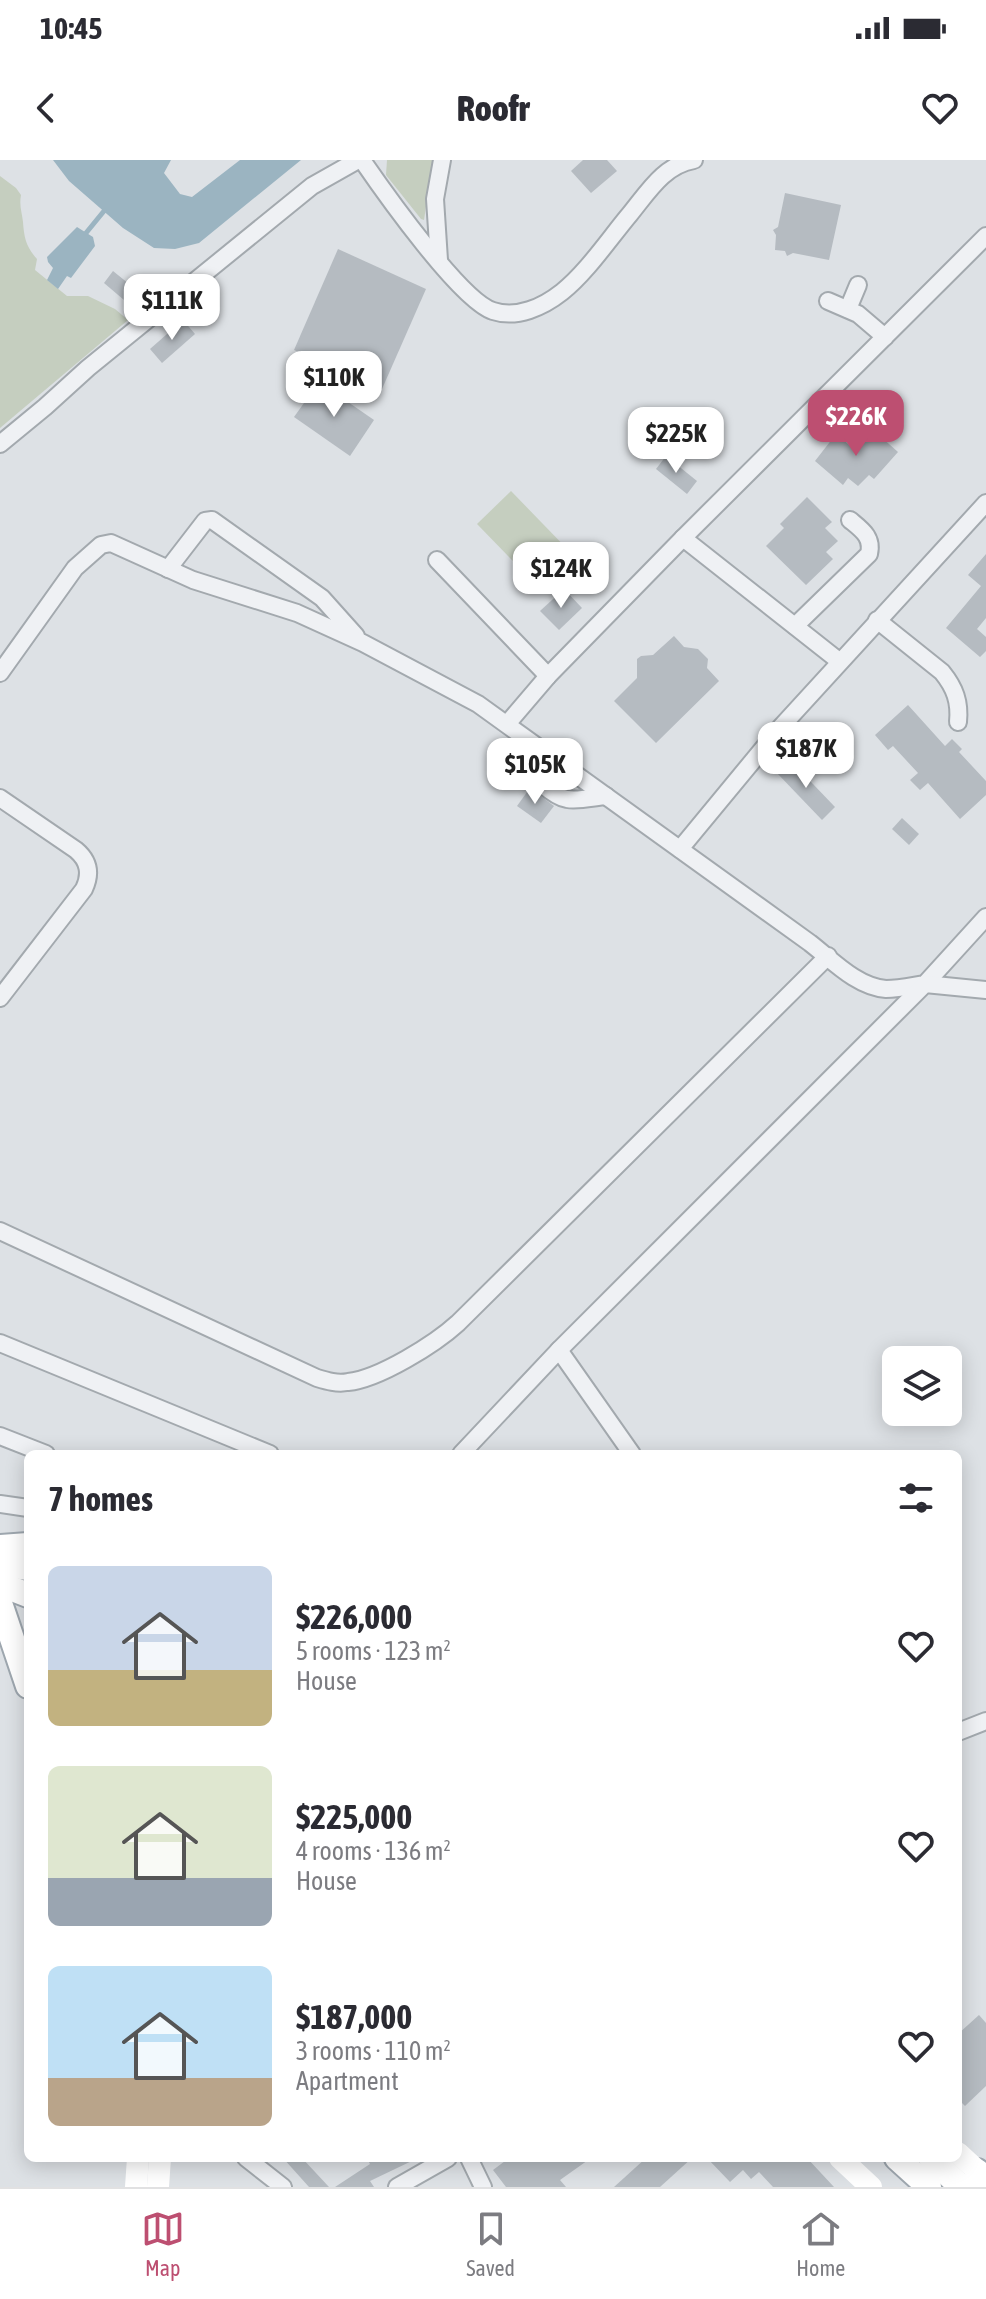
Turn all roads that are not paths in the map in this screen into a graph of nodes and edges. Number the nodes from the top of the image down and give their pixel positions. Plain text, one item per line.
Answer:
1 (360, 160) edge
2 (442, 160) edge
3 (694, 160) edge
4 (986, 236) edge
5 (439, 260) junction
6 (858, 285) dead end
7 (828, 301) dead end
8 (848, 309) junction
9 (885, 337) junction
10 (0, 444) edge
11 (986, 503) edge
12 (850, 520) dead end
13 (683, 538) junction
14 (437, 560) dead end
15 (168, 569) junction
16 (877, 620) junction
17 (795, 626) junction
18 (363, 643) junction
19 (839, 661) junction
20 (0, 673) edge
21 (548, 676) junction
22 (958, 722) dead end
23 (507, 724) junction
24 (527, 740) junction
25 (606, 796) junction
26 (0, 798) edge
27 (680, 849) junction
28 (986, 917) edge
29 (828, 956) junction
30 (925, 984) junction
31 (986, 990) edge
32 (0, 998) edge
33 (0, 1231) edge
34 (0, 1343) edge
35 (559, 1350) junction
36 (0, 1436) edge
37 (36, 1450) edge
38 (260, 1450) edge
39 (465, 1450) edge
40 (629, 1450) edge
41 (0, 1504) edge
42 (24, 1507) edge
43 (24, 1545) edge
44 (0, 1547) edge
45 (0, 1564) edge
46 (24, 1567) edge
47 (0, 1584) edge
48 (24, 1593) edge
49 (0, 1603) edge
50 (24, 1674) edge
51 (986, 1721) edge
52 (962, 1730) edge
53 (962, 2159) edge
54 (138, 2162) edge
55 (160, 2162) edge
56 (251, 2162) edge
57 (441, 2162) edge
58 (471, 2162) edge
59 (844, 2162) edge
60 (901, 2162) edge
61 (939, 2162) edge
62 (976, 2181) edge
63 (136, 2187) edge
64 (158, 2187) edge
65 (283, 2187) edge
66 (397, 2187) edge
67 (483, 2187) edge
68 (871, 2187) edge
69 (929, 2187) edge

1 - 5 street
1 - 10 street
2 - 5 street
3 - 5 street
4 - 9 street
6 - 8 street
7 - 8 street
8 - 9 street
9 - 13 street
11 - 16 street
12 - 17 street
13 - 17 street
13 - 21 street
14 - 21 street
15 - 18 street
15 - 18 street
15 - 20 street
16 - 19 street
16 - 22 street
17 - 19 street
18 - 23 street
19 - 27 street
21 - 23 street
23 - 24 street
24 - 25 street
24 - 25 street
25 - 27 street
26 - 32 street
27 - 29 street
28 - 30 street
29 - 30 street
29 - 33 street
30 - 31 street
30 - 35 street
34 - 38 street
35 - 39 street
35 - 40 street
36 - 37 street
41 - 42 street
43 - 44 main road
45 - 46 main road
47 - 48 main road
49 - 50 main road
51 - 52 street
53 - 62 street
54 - 63 street
55 - 64 street
56 - 65 street
57 - 66 street
58 - 67 street
59 - 68 street
60 - 69 main road
61 - 62 main road

